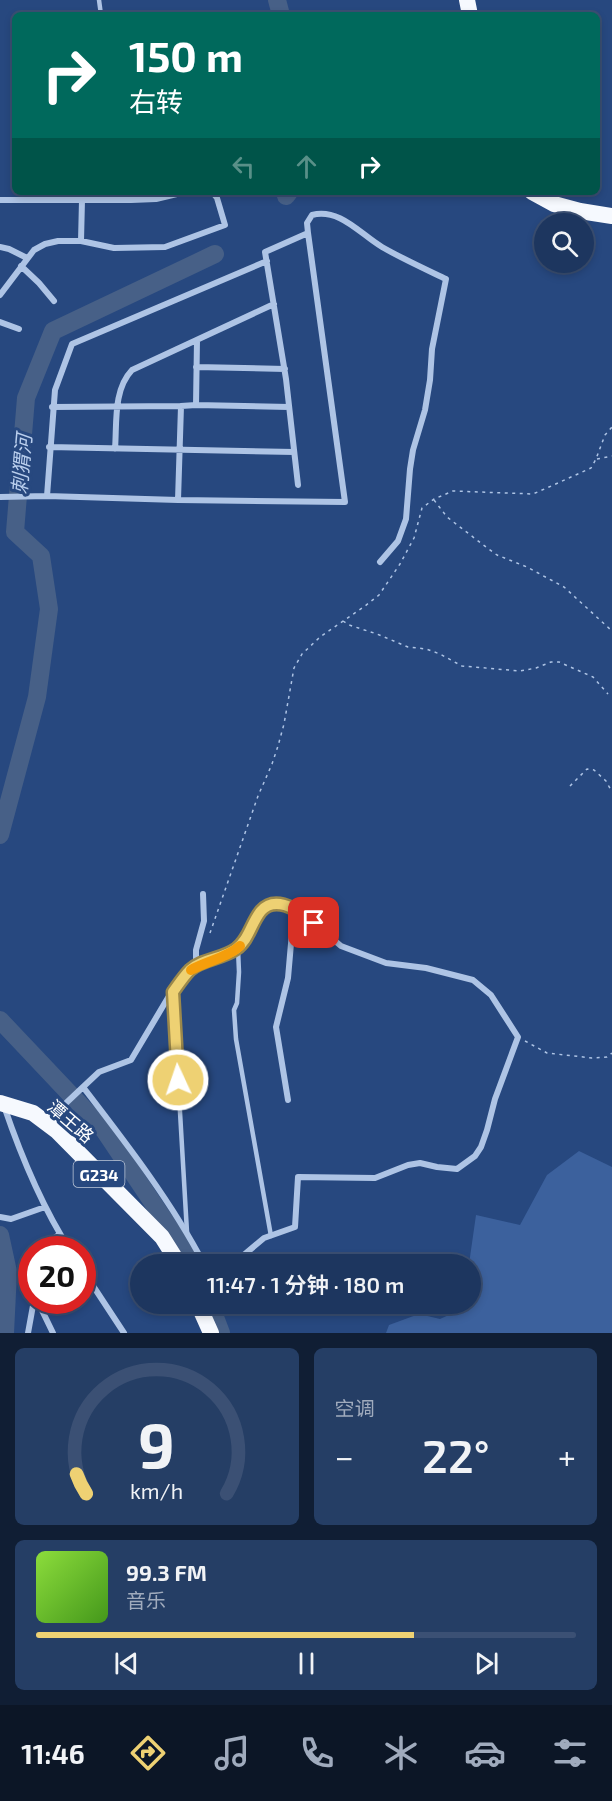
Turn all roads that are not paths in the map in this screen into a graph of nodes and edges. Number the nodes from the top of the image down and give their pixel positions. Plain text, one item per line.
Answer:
1 (173, 195) edge
2 (215, 195) edge
3 (538, 195) edge
4 (0, 200) edge
5 (82, 200) junction
6 (612, 216) edge
7 (308, 233) junction
8 (81, 241) junction
9 (0, 247) edge
10 (27, 258) junction
11 (267, 261) junction
12 (21, 266) junction
13 (0, 294) edge
14 (54, 301) dead end
15 (274, 304) junction
16 (0, 322) edge
17 (19, 329) dead end
18 (197, 340) junction
19 (196, 367) junction
20 (285, 369) junction
21 (196, 405) junction
22 (181, 406) junction
23 (52, 407) junction
24 (118, 407) junction
25 (289, 407) junction
26 (49, 447) junction
27 (115, 449) junction
28 (180, 450) junction
29 (294, 452) junction
30 (298, 485) dead end
31 (0, 496) edge
32 (47, 496) junction
33 (178, 500) junction
34 (380, 562) dead end
35 (203, 894) dead end
36 (294, 909) junction
37 (238, 949) junction
38 (196, 967) junction
39 (173, 992) junction
40 (82, 1087) junction
41 (288, 1100) dead end
42 (1, 1103) edge
43 (46, 1122) junction
44 (45, 1207) junction
45 (0, 1217) edge
46 (60, 1234) joint
47 (187, 1235) junction
48 (57, 1236) edge
49 (271, 1236) junction
50 (173, 1254) edge
51 (198, 1254) edge
52 (245, 1254) edge
53 (96, 1290) edge
54 (33, 1314) edge
55 (43, 1314) edge
56 (202, 1314) edge
57 (28, 1333) edge
58 (53, 1333) edge
59 (124, 1333) edge
60 (211, 1333) edge

1 - 5 street
2 - 8 street
3 - 6 highway
4 - 5 street
5 - 8 street
7 - 11 street
7 - 33 street
7 - 34 street
8 - 10 street
9 - 10 street
10 - 12 street
11 - 15 street
11 - 23 street
12 - 13 street
12 - 14 street
15 - 18 street
15 - 20 street
16 - 17 street
18 - 19 street
18 - 24 street
19 - 20 street
19 - 21 street
20 - 25 street
21 - 22 street
21 - 25 street
22 - 24 street
22 - 28 street
23 - 24 street
23 - 26 street
24 - 27 street
25 - 29 street
26 - 27 street
26 - 32 street
27 - 28 street
28 - 29 street
28 - 33 street
29 - 30 street
31 - 32 street
32 - 33 street
35 - 38 street
36 - 37 street
36 - 41 street
36 - 49 street
37 - 38 street
37 - 49 lane
38 - 39 street
39 - 40 street
39 - 47 lane
40 - 43 street
40 - 47 street
42 - 43 highway, 潭王路 / G234
42 - 44 street
43 - 50 highway, 潭王路 / G234
44 - 45 street
44 - 46 street
46 - 48 street
47 - 51 street
49 - 52 street
53 - 59 street
54 - 57 street
55 - 58 street
56 - 60 highway

